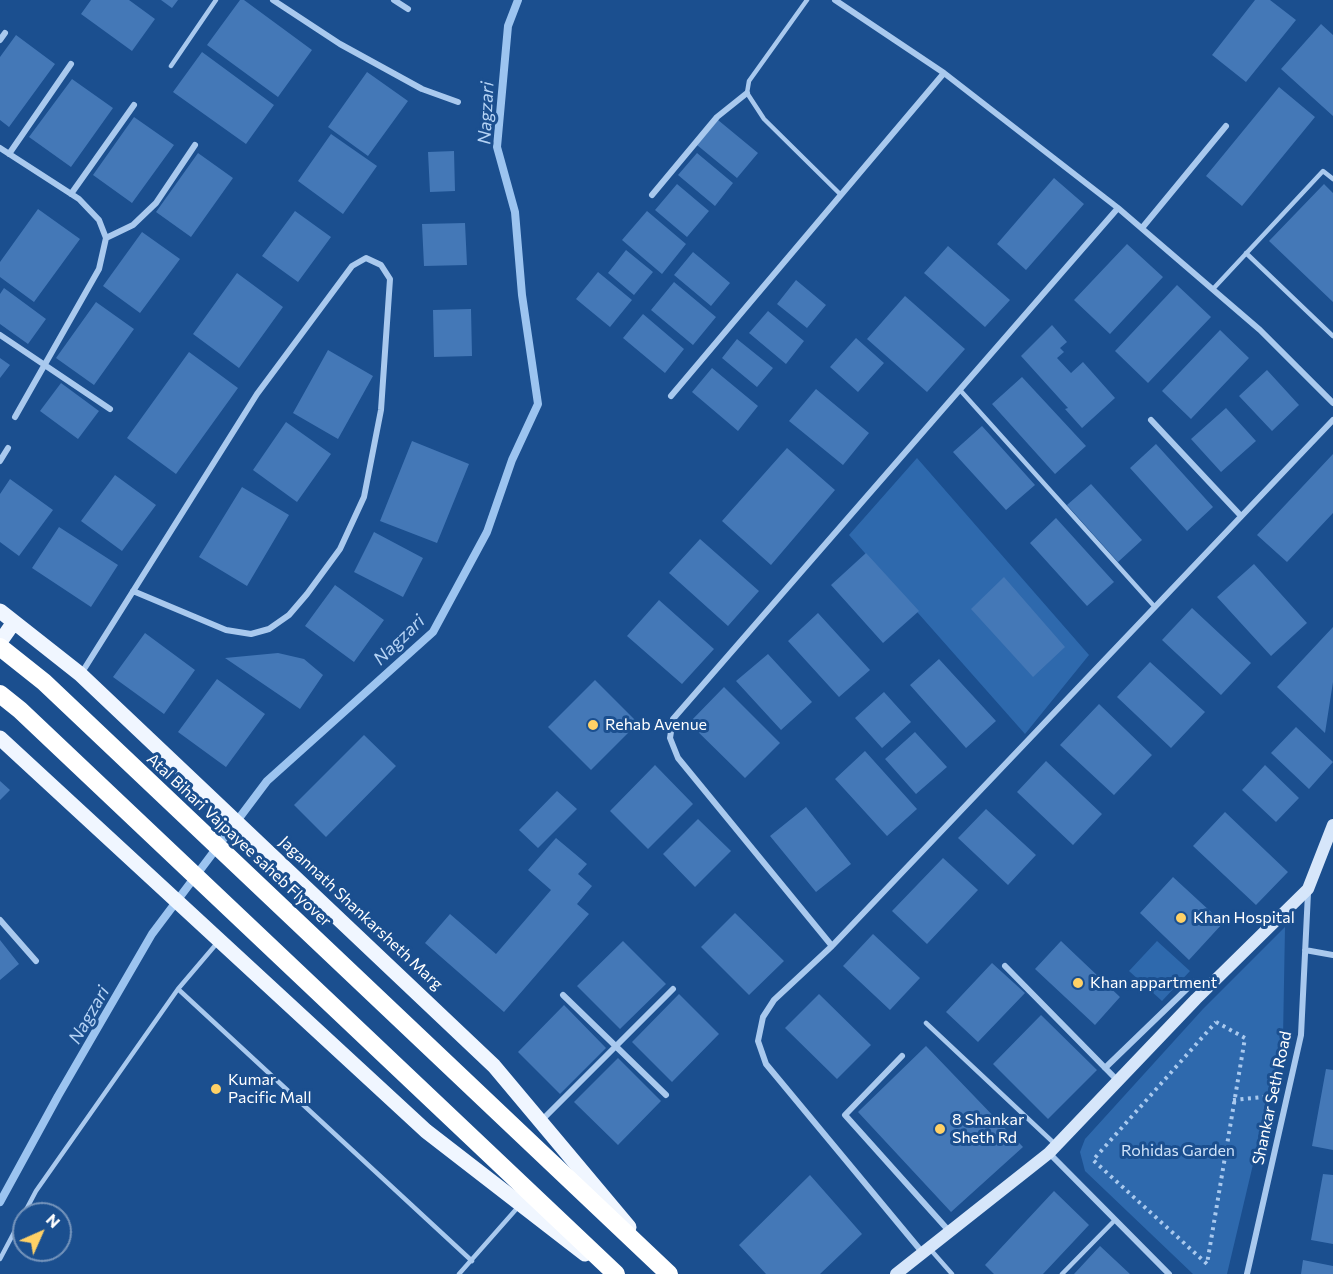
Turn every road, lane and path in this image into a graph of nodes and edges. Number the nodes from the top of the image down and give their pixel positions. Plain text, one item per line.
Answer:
1 (216, 0) edge
2 (273, 0) edge
3 (394, 0) edge
4 (807, 0) edge
5 (835, 0) edge
6 (408, 9) dead end
7 (5, 33) dead end
8 (0, 40) edge
9 (71, 64) dead end
10 (171, 66) dead end
11 (944, 73) junction
12 (747, 93) junction
13 (458, 102) dead end
14 (134, 105) dead end
15 (1226, 126) dead end
16 (195, 145) dead end
17 (0, 148) edge
18 (9, 154) junction
19 (1333, 179) edge
20 (71, 194) junction
21 (840, 194) junction
22 (652, 195) dead end
23 (1118, 208) junction
24 (1142, 228) junction
25 (106, 238) junction
26 (1246, 253) junction
27 (1213, 289) junction
28 (0, 335) edge
29 (1333, 336) edge
30 (44, 363) junction
31 (960, 390) junction
32 (671, 396) dead end
33 (1333, 403) edge
34 (110, 409) dead end
35 (15, 417) dead end
36 (1151, 420) dead end
37 (1333, 420) edge
38 (8, 448) dead end
39 (0, 461) edge
40 (1241, 516) junction
41 (133, 591) junction
42 (1154, 606) junction
43 (0, 611) edge
44 (14, 622) junction
45 (0, 642) edge
46 (0, 647) edge
47 (80, 674) junction
48 (0, 694) edge
49 (0, 738) edge
50 (1333, 825) edge
51 (1308, 889) junction
52 (0, 920) edge
53 (219, 940) junction
54 (832, 946) junction
55 (1305, 950) junction
56 (1333, 955) edge
57 (36, 960) dead end
58 (1005, 966) dead end
59 (1194, 982) dead end
60 (178, 989) junction
61 (673, 989) dead end
62 (563, 995) dead end
63 (926, 1023) dead end
64 (616, 1046) junction
65 (902, 1056) dead end
66 (448, 1064) joint
67 (1106, 1068) junction
68 (1118, 1081) junction
69 (1287, 1094) junction
70 (666, 1095) dead end
71 (1233, 1100) junction
72 (541, 1122) junction
73 (1052, 1149) junction
74 (520, 1204) junction
75 (1115, 1220) junction
76 (949, 1231) junction
77 (925, 1250) junction
78 (0, 1259) edge
79 (472, 1261) junction
80 (668, 1272) edge
81 (459, 1274) edge
82 (611, 1274) edge
83 (616, 1274) edge
84 (896, 1274) edge
85 (952, 1274) edge
86 (1062, 1274) edge
87 (1169, 1274) edge
88 (1247, 1274) edge

1 - 10 lane
2 - 13 street
3 - 6 street
4 - 12 lane
5 - 11 street
7 - 8 street
9 - 18 street
11 - 21 street
11 - 23 street
12 - 21 lane
12 - 22 street
14 - 20 street
15 - 24 street
16 - 25 street
17 - 18 street
18 - 20 street
19 - 26 lane
20 - 25 street
21 - 32 street
23 - 24 street
23 - 31 street
24 - 27 street
25 - 30 street
26 - 27 lane
26 - 29 lane
27 - 33 street
28 - 30 street
30 - 34 street
30 - 35 street
31 - 42 lane
31 - 54 street
36 - 40 street
37 - 40 street
38 - 39 street
40 - 42 street
41 - 41 street
41 - 47 street
42 - 54 street
43 - 44 main road, Jagannath Shankarsheth Marg
44 - 45 main road
44 - 47 main road, Jagannath Shankarsheth Marg
46 - 66 highway, Atal Bihari Vajpayee saheb Flyover
47 - 72 main road, Jagannath Shankarsheth Marg
48 - 83 highway
49 - 53 main road
50 - 51 street
51 - 55 street, Shankar Seth Road
51 - 68 street
52 - 57 street
53 - 60 lane
53 - 74 main road
54 - 77 street
55 - 56 street
55 - 69 street, Shankar Seth Road
58 - 67 street
59 - 67 street
60 - 78 lane
60 - 79 lane
61 - 64 street
62 - 64 street
63 - 73 lane
64 - 70 street
64 - 72 street
65 - 76 street
66 - 80 highway, Jagannath Shankarsheth Marg
67 - 68 street
68 - 73 street
69 - 71 path
69 - 88 street, Shankar Seth Road
71 - 71 path
72 - 80 main road, Jagannath Shankarsheth Marg
73 - 75 street
73 - 76 street
74 - 79 lane
74 - 82 main road
75 - 86 lane
75 - 87 street
76 - 77 street
77 - 84 street
77 - 85 lane
79 - 81 lane

